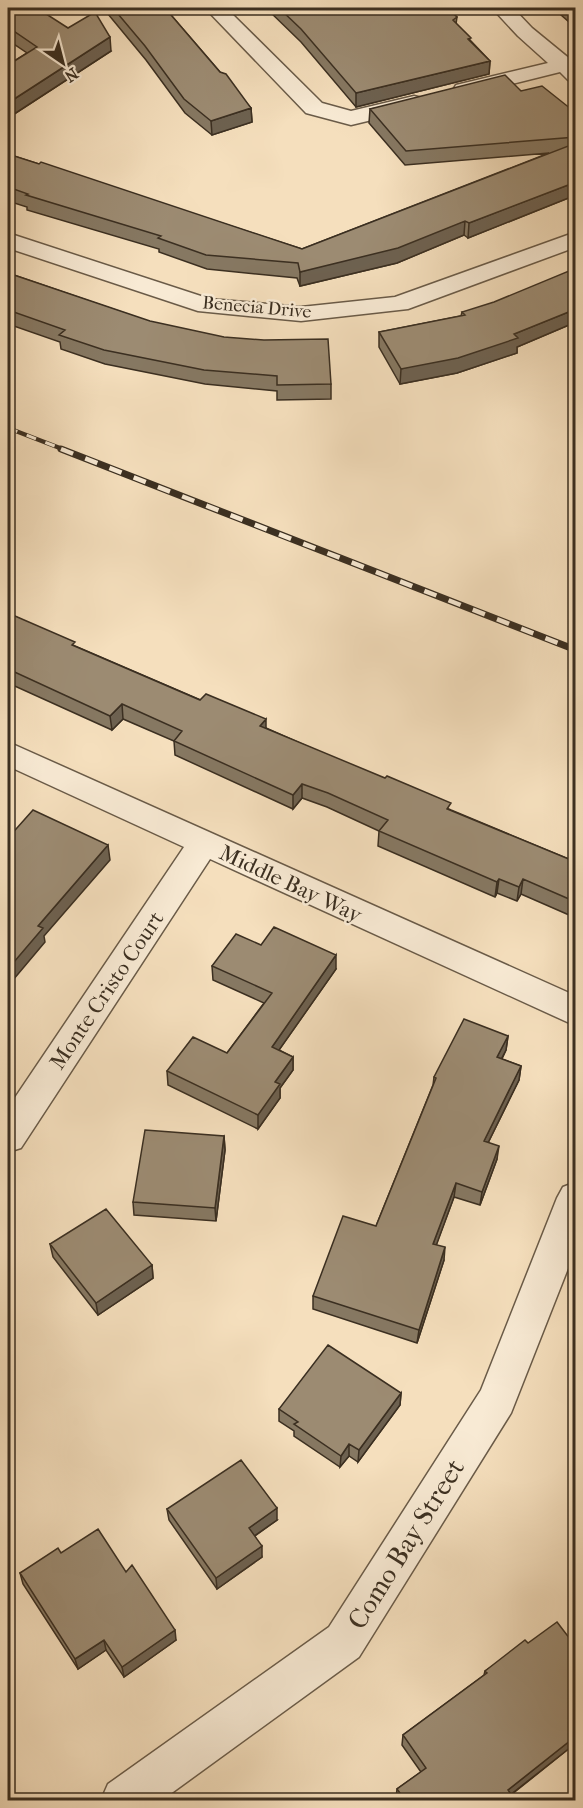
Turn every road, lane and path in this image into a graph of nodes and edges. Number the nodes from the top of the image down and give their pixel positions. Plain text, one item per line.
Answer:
1 (215, 8) edge
2 (502, 8) edge
3 (570, 70) edge
4 (576, 239) edge
5 (8, 240) edge
6 (8, 753) edge
7 (204, 843) junction
8 (576, 1012) edge
9 (8, 1137) edge
10 (576, 1198) edge
11 (124, 1800) edge

1 - 3 street
2 - 3 street
4 - 5 street, Benecia Drive
6 - 7 street, Middle Bay Way
7 - 8 street, Middle Bay Way
7 - 9 street, Monte Cristo Court
10 - 11 street, Como Bay Street

